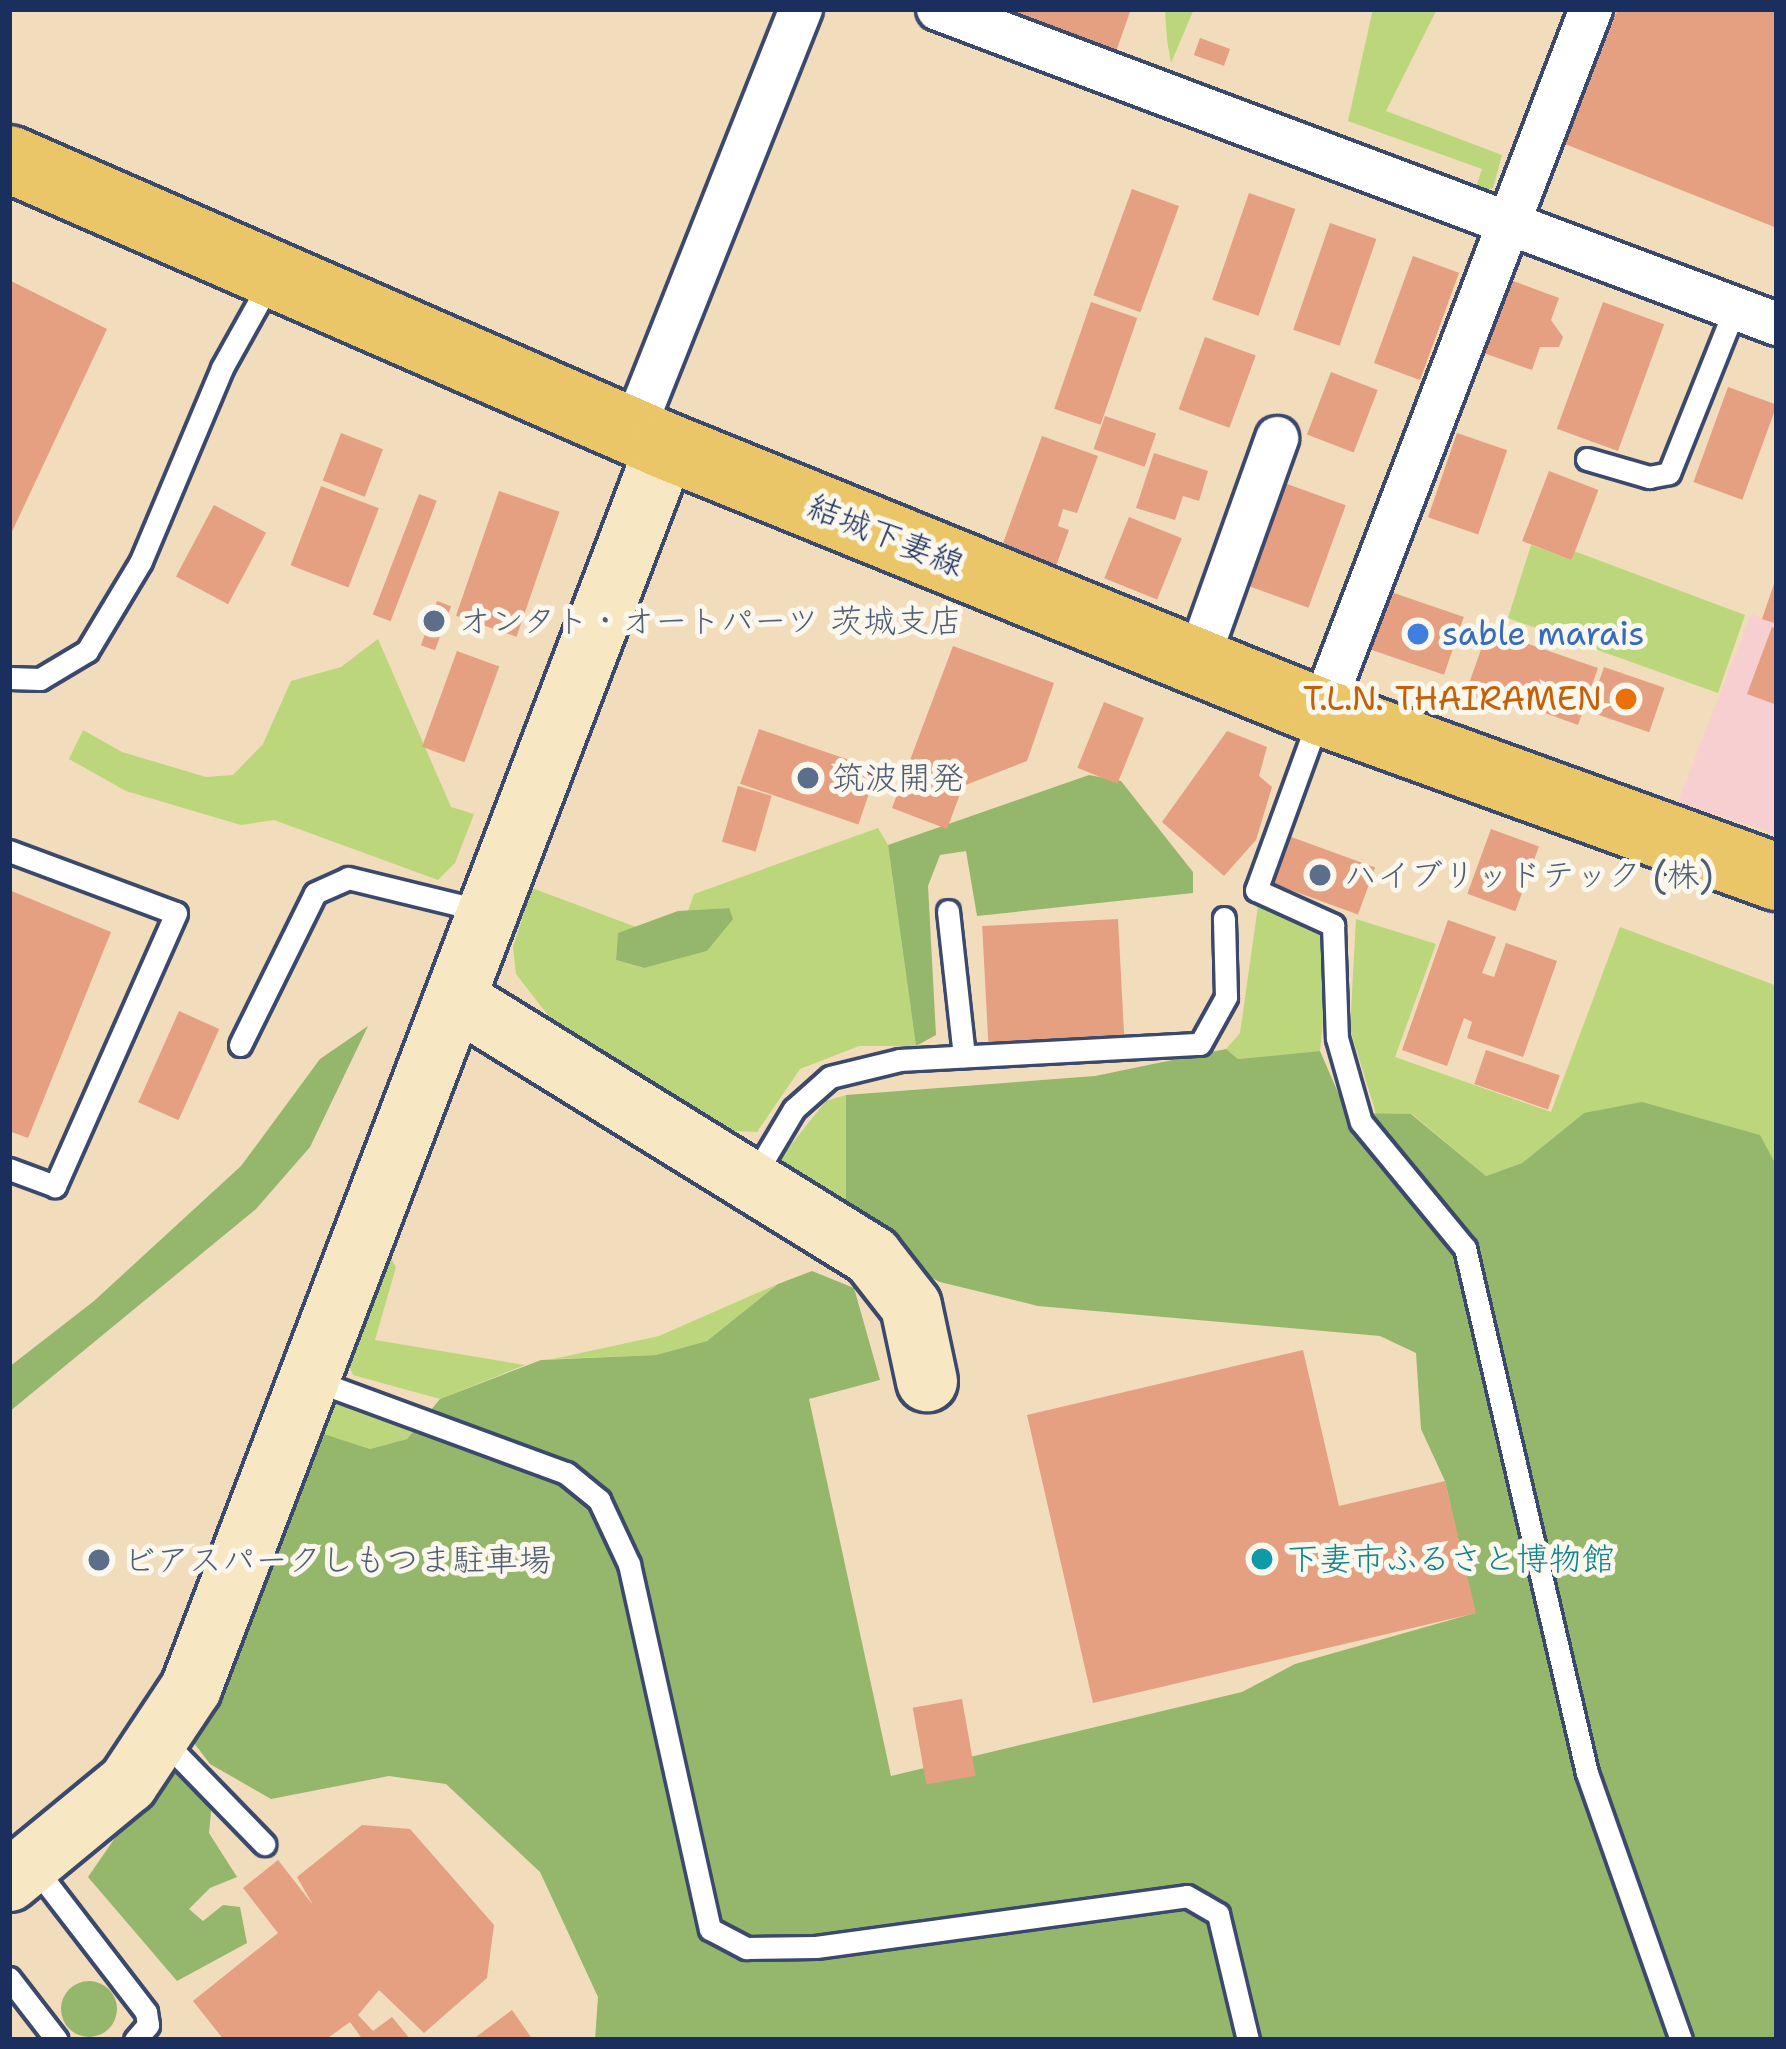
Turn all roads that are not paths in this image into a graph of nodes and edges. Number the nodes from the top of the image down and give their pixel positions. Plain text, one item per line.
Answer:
1 (801, 9) edge
2 (938, 9) edge
3 (1591, 9) edge
4 (9, 159) edge
5 (1508, 222) junction
6 (275, 272) junction
7 (1735, 308) junction
8 (1777, 324) edge
9 (650, 438) junction
10 (1277, 438) dead end
11 (1587, 460) dead end
12 (1197, 662) junction
13 (9, 678) edge
14 (1322, 712) junction
15 (9, 851) edge
16 (1777, 877) edge
17 (948, 911) dead end
18 (487, 912) junction
19 (1224, 918) dead end
20 (456, 999) junction
21 (240, 1045) dead end
22 (964, 1056) junction
23 (9, 1169) edge
24 (754, 1176) junction
25 (313, 1380) junction
26 (927, 1381) dead end
27 (160, 1736) junction
28 (264, 1844) dead end
29 (20, 1872) edge
30 (9, 1978) edge
31 (57, 2040) edge
32 (135, 2040) edge
33 (1248, 2040) edge
34 (1682, 2040) edge

1 - 9 street
2 - 5 street
3 - 5 street
4 - 6 main road, 結城下妻線
5 - 7 street
5 - 14 street
6 - 9 main road, 結城下妻線
6 - 13 lane
7 - 8 street
7 - 11 lane
9 - 12 main road, 結城下妻線
9 - 18 street
10 - 12 street
12 - 14 main road, 結城下妻線
14 - 16 main road, 結城下妻線
14 - 34 lane
15 - 23 lane
17 - 22 lane
18 - 20 street
18 - 21 lane
19 - 22 lane
20 - 24 street
20 - 25 street
22 - 24 lane
24 - 26 street
25 - 27 street
25 - 33 lane
27 - 28 lane
27 - 29 street
29 - 32 lane
30 - 31 lane

